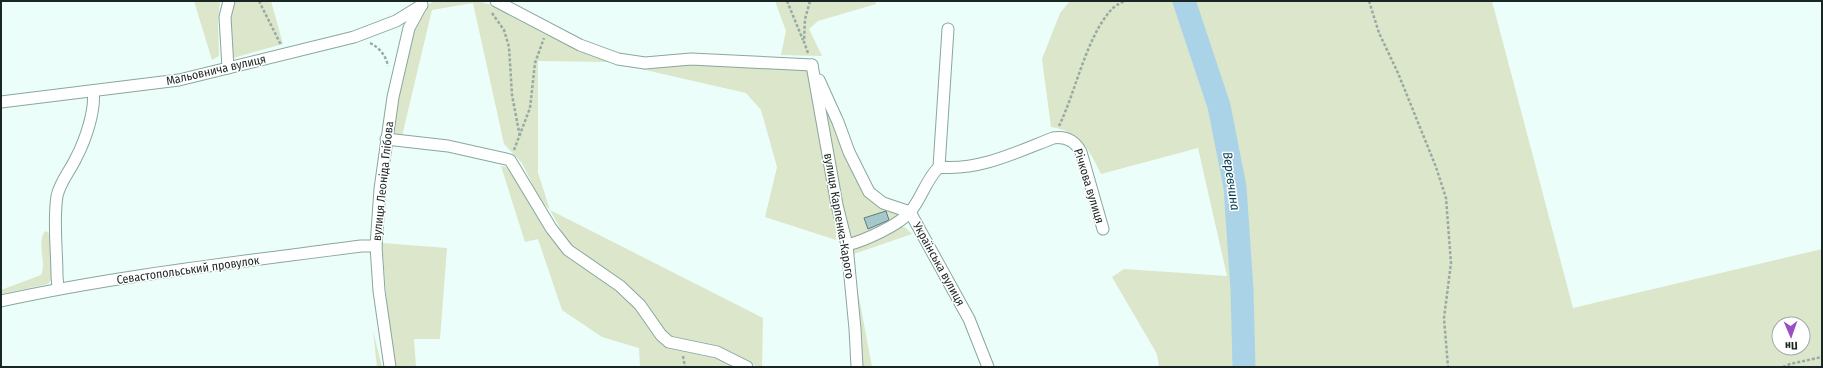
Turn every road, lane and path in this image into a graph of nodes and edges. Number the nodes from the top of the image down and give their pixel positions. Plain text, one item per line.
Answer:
1 (229, 1) edge
2 (259, 1) edge
3 (787, 1) edge
4 (813, 1) edge
5 (1124, 1) edge
6 (1369, 1) edge
7 (424, 3) edge
8 (810, 3) edge
9 (492, 4) edge
10 (548, 29) junction
11 (948, 29) dead end
12 (354, 37) junction
13 (804, 42) junction
14 (290, 53) junction
15 (812, 65) junction
16 (388, 67) dead end
17 (228, 68) junction
18 (93, 91) junction
19 (1, 102) edge
20 (520, 137) junction
21 (1053, 138) junction
22 (386, 139) junction
23 (510, 160) junction
24 (939, 167) junction
25 (910, 212) junction
26 (1103, 229) dead end
27 (847, 245) junction
28 (376, 246) junction
29 (58, 288) junction
30 (1, 301) edge
31 (1822, 357) edge
32 (390, 367) edge
33 (747, 367) edge
34 (857, 367) edge
35 (988, 367) edge
36 (1448, 367) edge
37 (1783, 367) edge

1 - 17 street
2 - 14 path
3 - 13 path
4 - 8 path
5 - 21 path
6 - 36 path
7 - 12 street, Мальовнича вулиця
7 - 22 street, вулиця Леоніда Глібова
8 - 13 path
9 - 10 street
9 - 20 path
10 - 15 street
10 - 20 path
11 - 24 street
12 - 14 street, Мальовнича вулиця
12 - 16 path
13 - 15 path
14 - 17 street, Мальовнича вулиця
15 - 25 street
15 - 27 street, вулиця Карпенка-Карого
17 - 18 street, Мальовнича вулиця
18 - 19 street, Мальовнича вулиця
18 - 29 street
20 - 23 path
21 - 24 street
21 - 26 street, Річкова вулиця
22 - 23 street
22 - 28 street, вулиця Леоніда Глібова
23 - 33 street
24 - 25 street, Українська вулиця
25 - 27 street
25 - 35 street, Українська вулиця
27 - 34 street, вулиця Карпенка-Карого
28 - 29 street, Севастопольський провулок
28 - 32 street, вулиця Леоніда Глібова
29 - 30 street, Севастопольський провулок
31 - 37 path

